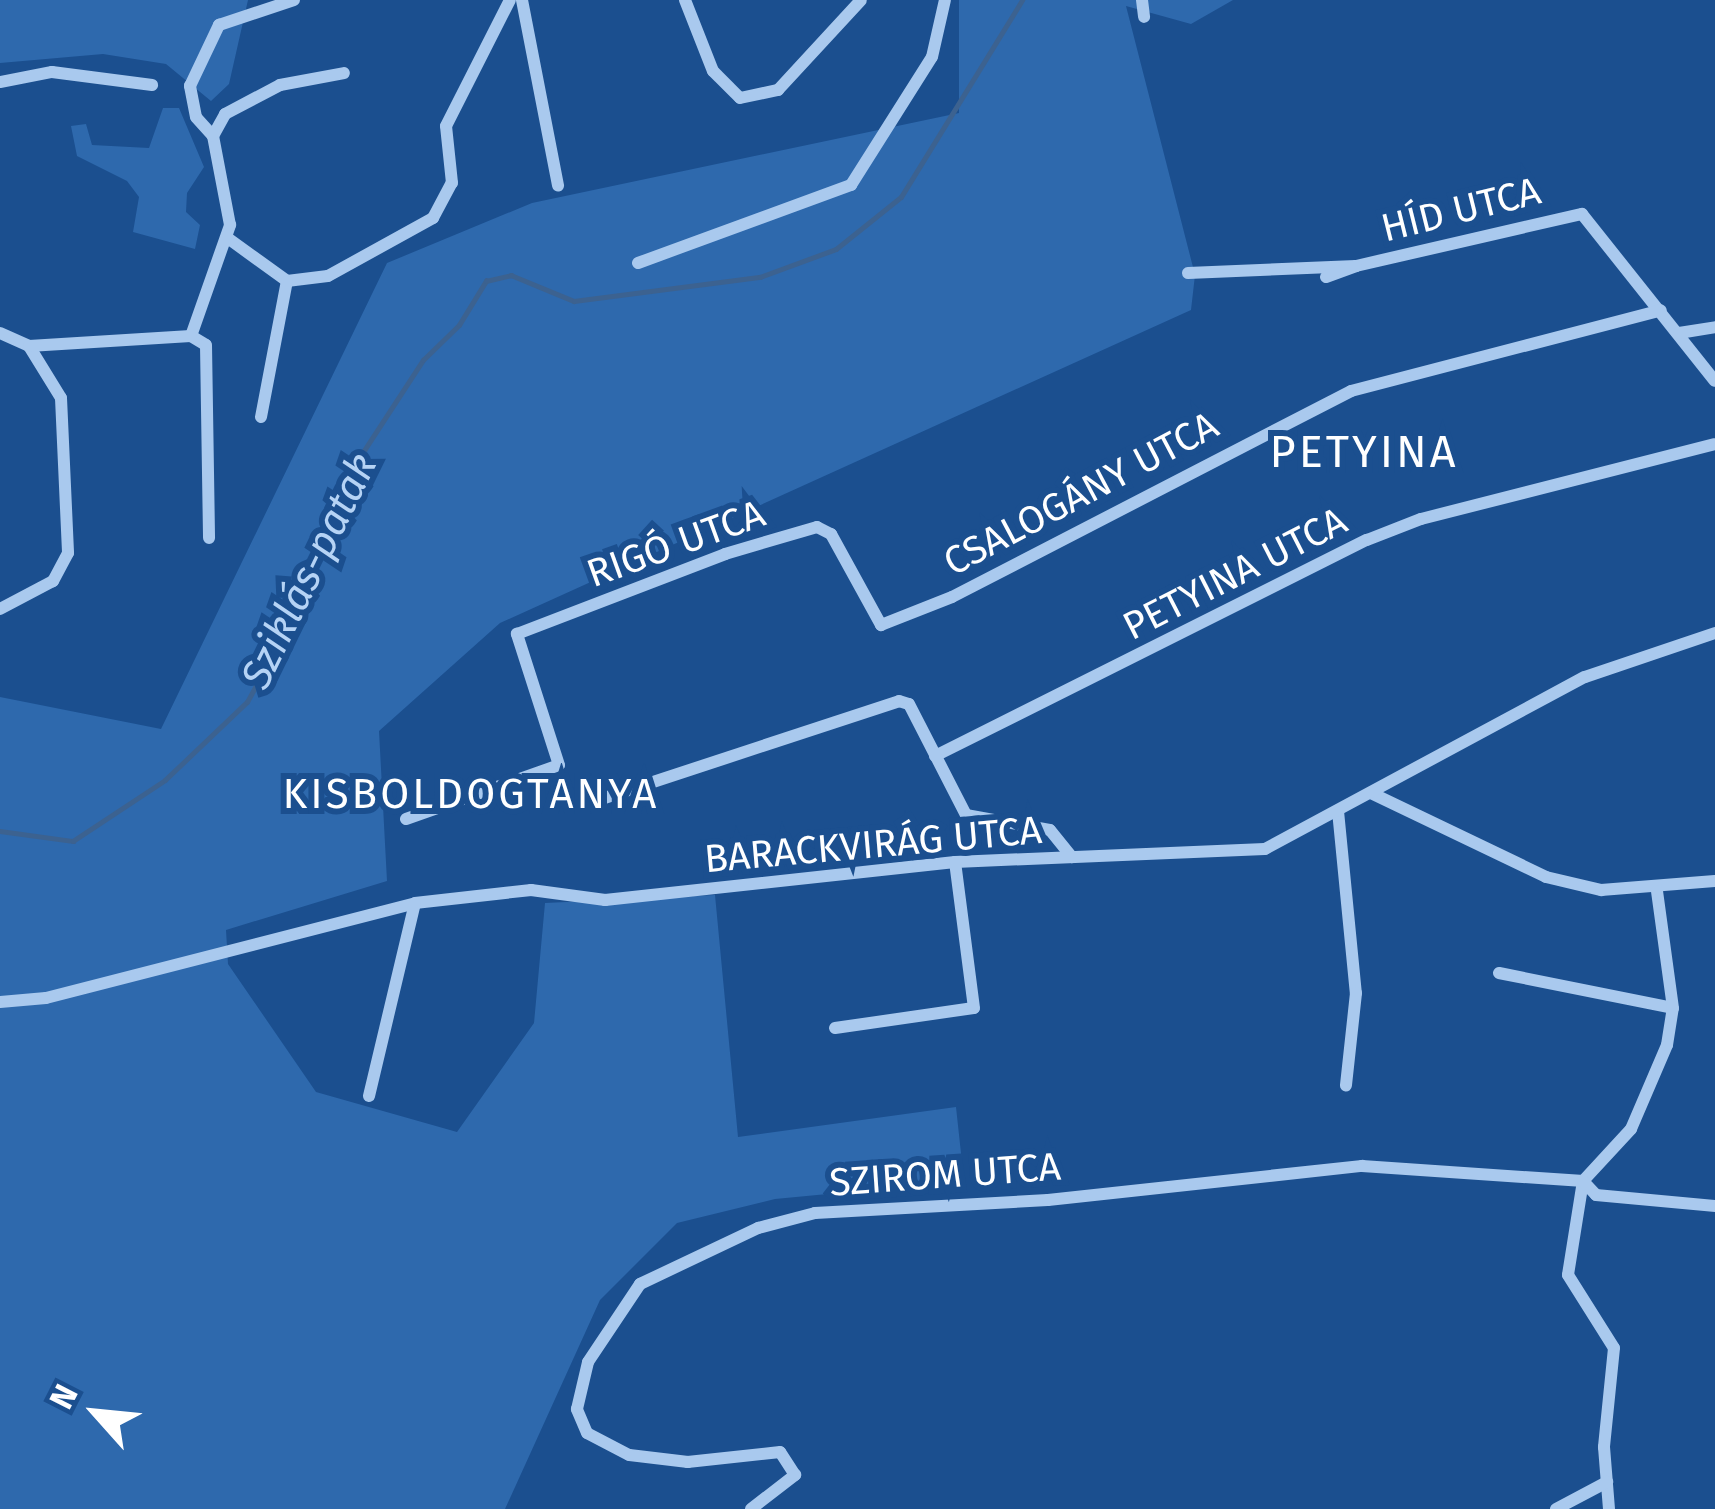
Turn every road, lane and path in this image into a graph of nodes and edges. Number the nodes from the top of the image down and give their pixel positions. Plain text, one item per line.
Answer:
1 (294, 0) edge
2 (510, 0) edge
3 (522, 0) edge
4 (685, 0) edge
5 (862, 0) edge
6 (945, 0) edge
7 (1142, 0) edge
8 (1144, 17) dead end
9 (344, 73) dead end
10 (0, 82) edge
11 (152, 86) dead end
12 (213, 136) junction
13 (558, 186) dead end
14 (229, 239) junction
15 (638, 263) dead end
16 (1356, 266) junction
17 (1188, 273) dead end
18 (1326, 278) dead end
19 (287, 281) junction
20 (1661, 310) junction
21 (1715, 327) edge
22 (0, 333) edge
23 (1679, 333) junction
24 (191, 336) junction
25 (29, 346) junction
26 (1715, 381) edge
27 (261, 417) dead end
28 (1715, 444) edge
29 (209, 538) dead end
30 (0, 609) edge
31 (873, 622) joint
32 (1715, 633) edge
33 (934, 756) junction
34 (1371, 794) junction
35 (574, 808) dead end
36 (1338, 811) junction
37 (406, 819) dead end
38 (1072, 857) junction
39 (956, 862) junction
40 (1715, 881) edge
41 (1657, 891) junction
42 (415, 903) junction
43 (1499, 973) dead end
44 (0, 1002) edge
45 (1673, 1008) junction
46 (835, 1028) dead end
47 (1346, 1084) dead end
48 (369, 1096) dead end
49 (1583, 1181) junction
50 (1715, 1206) edge
51 (1607, 1482) junction
52 (751, 1509) edge
53 (1556, 1509) edge
54 (1610, 1509) edge

1 - 12 street
2 - 19 street
3 - 13 street
4 - 5 street
6 - 15 street
7 - 8 street
9 - 12 street
10 - 11 street
12 - 14 street
14 - 19 street
14 - 24 street
16 - 17 street, HÍD UTCA
16 - 18 street, HÍD UTCA
16 - 20 street, HÍD UTCA
19 - 27 street
20 - 23 street, HÍD UTCA
20 - 31 street, CSALOGÁNY UTCA
21 - 23 street
22 - 25 street
23 - 26 street, HÍD UTCA
24 - 25 street
24 - 29 street
25 - 30 street
28 - 33 street, PETYINA UTCA
31 - 37 street, RIGÓ UTCA
32 - 34 street, BARACKVIRÁG UTCA
33 - 35 street
33 - 38 street
34 - 36 street, BARACKVIRÁG UTCA
34 - 41 street
36 - 38 street, BARACKVIRÁG UTCA
36 - 47 street
38 - 39 street, BARACKVIRÁG UTCA
39 - 42 street, BARACKVIRÁG UTCA
39 - 46 street
40 - 41 street
41 - 45 street
42 - 44 street, BARACKVIRÁG UTCA
42 - 48 street
43 - 45 street
45 - 49 street
49 - 50 street, SZIROM UTCA
49 - 51 street
49 - 52 street, SZIROM UTCA
51 - 53 street
51 - 54 street

